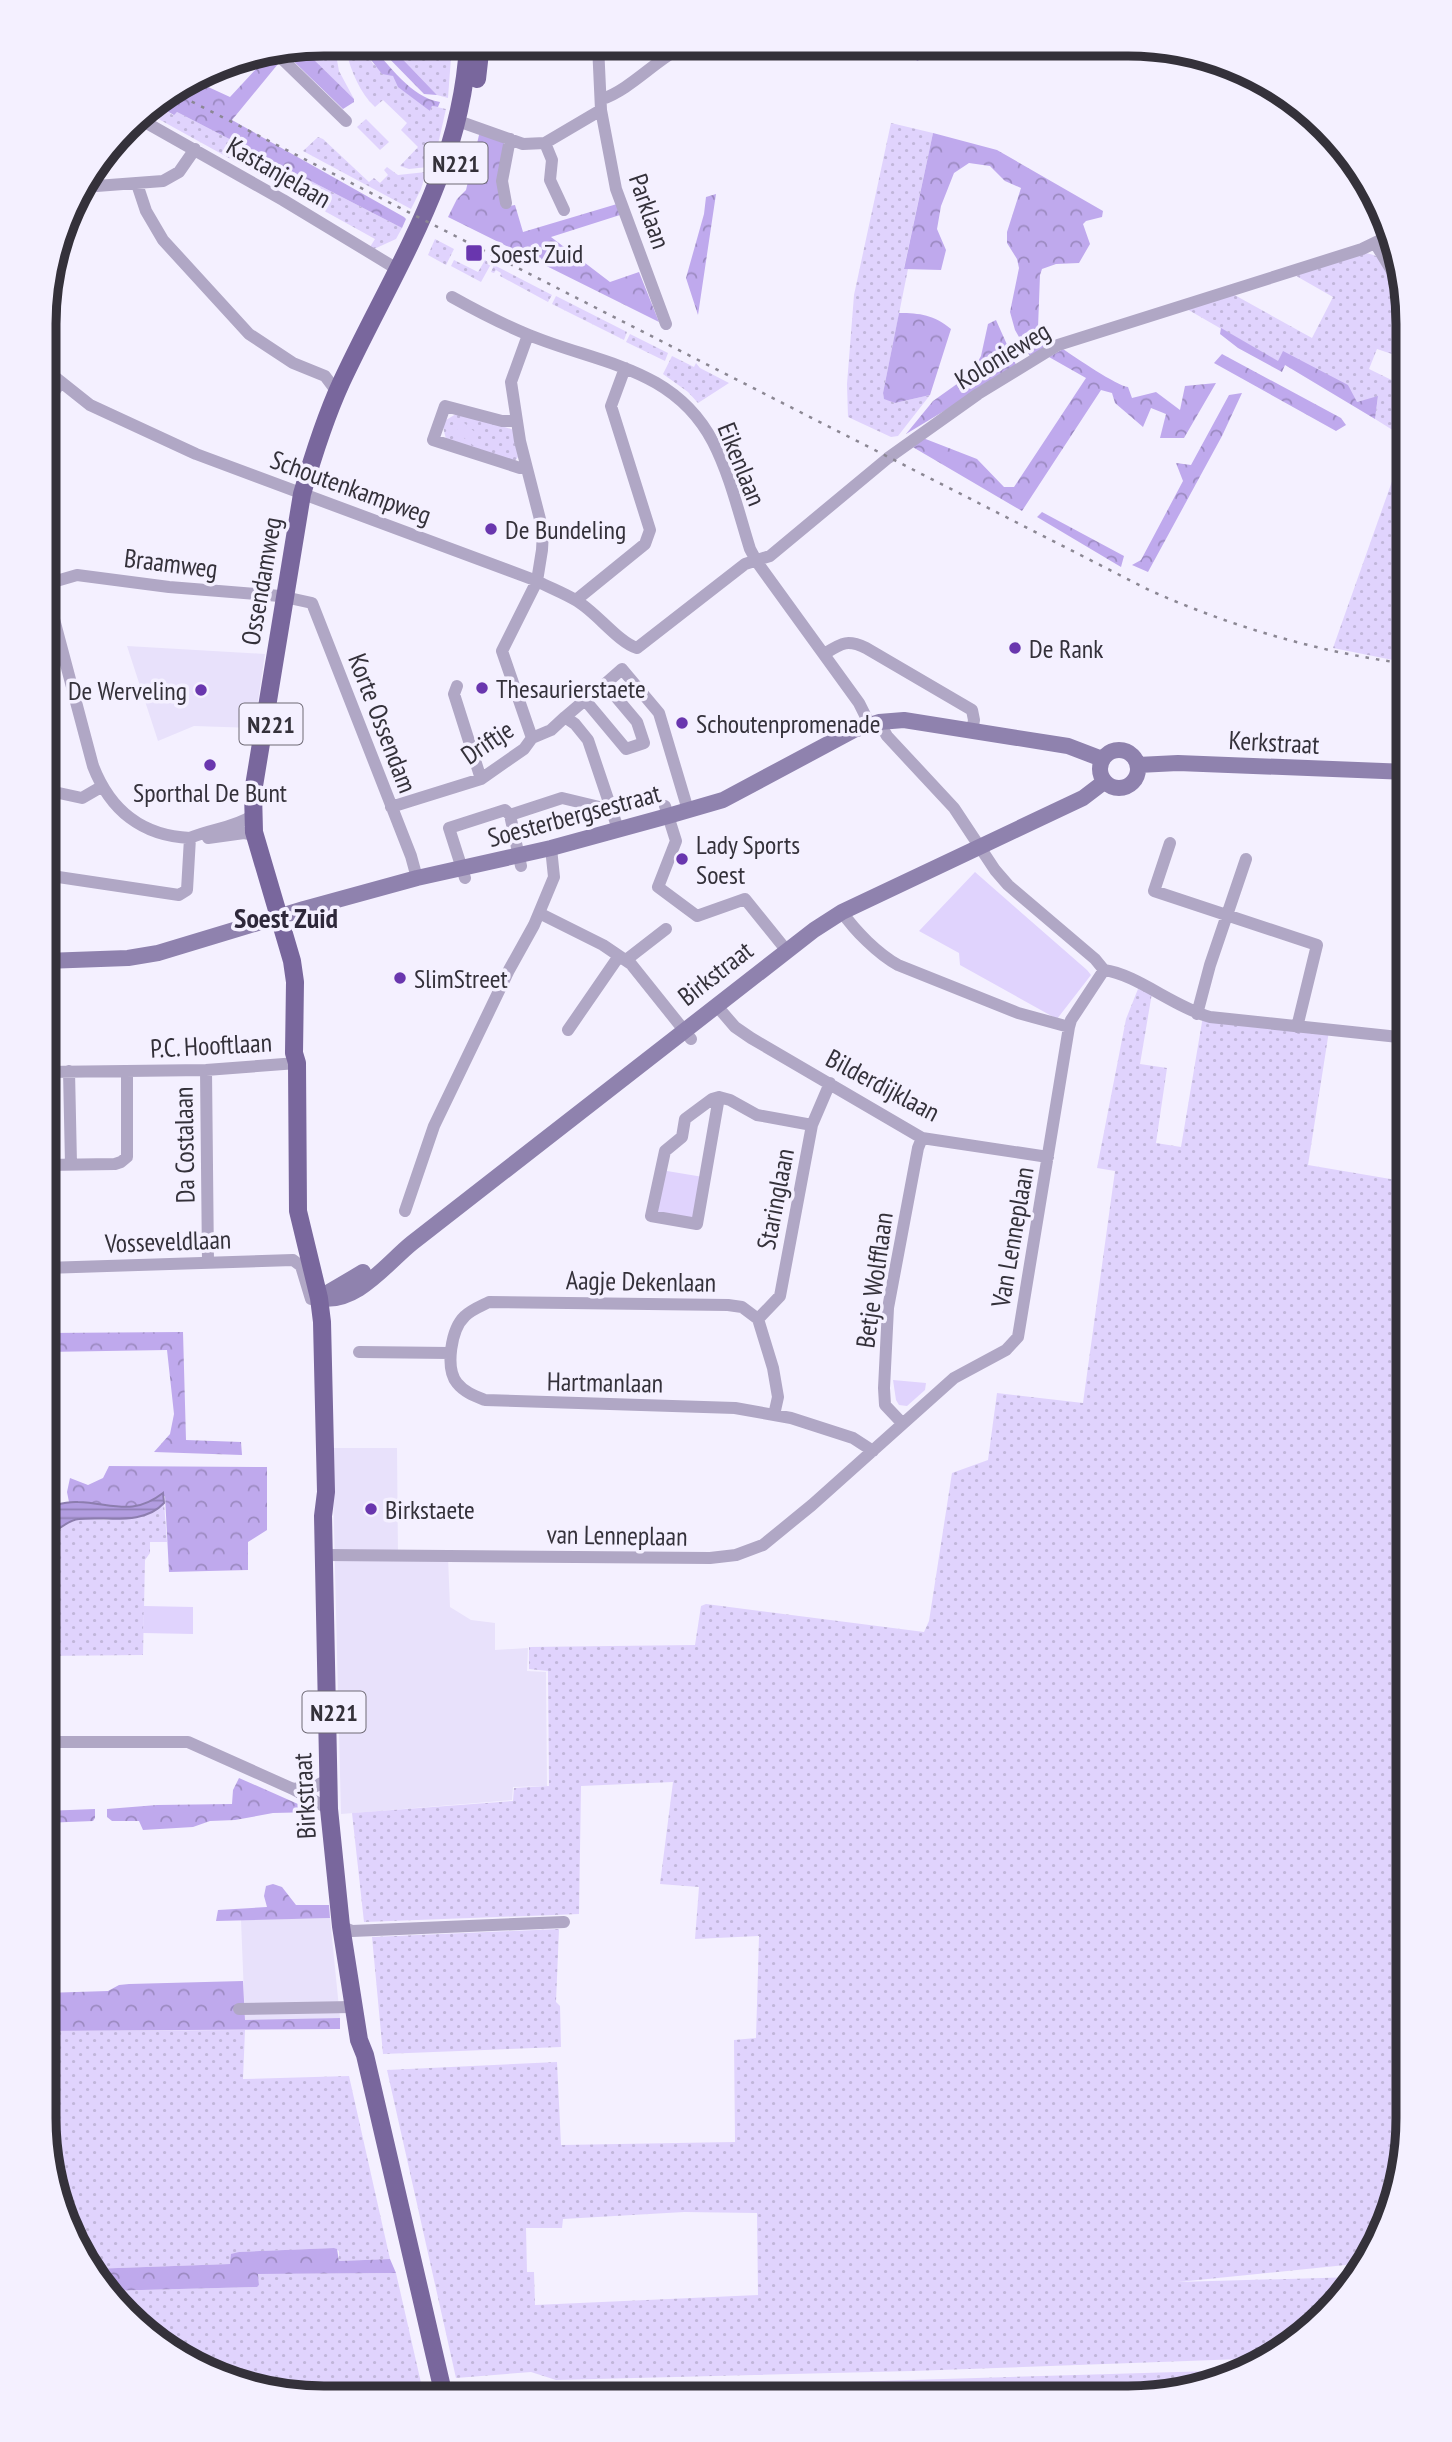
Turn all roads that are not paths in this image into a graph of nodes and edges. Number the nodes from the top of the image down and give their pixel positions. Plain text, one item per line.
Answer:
1 (467, 56) edge
2 (478, 56) edge
3 (599, 56) edge
4 (665, 56) edge
5 (282, 59) edge
6 (601, 105) junction
7 (346, 121) dead end
8 (147, 123) edge
9 (464, 123) junction
10 (510, 139) junction
11 (545, 143) junction
12 (195, 149) junction
13 (137, 184) junction
14 (94, 186) edge
15 (506, 203) dead end
16 (564, 210) dead end
17 (1382, 240) edge
18 (1376, 243) junction
19 (1390, 267) edge
20 (401, 271) junction
21 (452, 297) dead end
22 (666, 324) dead end
23 (528, 335) junction
24 (625, 368) junction
25 (56, 379) edge
26 (60, 383) junction
27 (56, 388) edge
28 (337, 392) junction
29 (516, 421) junction
30 (526, 468) junction
31 (307, 496) junction
32 (757, 562) junction
33 (537, 581) junction
34 (56, 583) edge
35 (288, 598) junction
36 (576, 600) junction
37 (56, 625) edge
38 (637, 648) joint
39 (824, 654) junction
40 (457, 685) dead end
41 (565, 717) junction
42 (874, 724) junction
43 (972, 730) junction
44 (532, 738) junction
45 (1102, 759) junction
46 (1138, 765) junction
47 (1396, 771) edge
48 (481, 779) junction
49 (1104, 782) junction
50 (101, 787) junction
51 (56, 792) edge
52 (391, 807) junction
53 (612, 810) junction
54 (688, 810) junction
55 (667, 811) junction
56 (510, 815) junction
57 (253, 816) junction
58 (618, 829) junction
59 (255, 835) junction
60 (190, 838) junction
61 (1170, 843) dead end
62 (551, 848) junction
63 (979, 848) junction
64 (1246, 859) dead end
65 (520, 861) junction
66 (464, 873) junction
67 (56, 877) edge
68 (416, 878) junction
69 (842, 912) junction
70 (539, 913) junction
71 (285, 914) junction
72 (1227, 915) junction
73 (666, 929) dead end
74 (787, 951) junction
75 (622, 958) junction
76 (56, 961) edge
77 (1104, 970) junction
78 (716, 1005) junction
79 (1197, 1014) junction
80 (1069, 1027) junction
81 (1297, 1027) junction
82 (568, 1030) dead end
83 (688, 1034) junction
84 (1396, 1037) edge
85 (297, 1063) junction
86 (206, 1070) junction
87 (69, 1071) junction
88 (127, 1071) junction
89 (56, 1072) edge
90 (830, 1083) junction
91 (719, 1097) junction
92 (812, 1125) junction
93 (922, 1138) junction
94 (1048, 1157) junction
95 (56, 1164) edge
96 (71, 1164) junction
97 (405, 1211) dead end
98 (208, 1263) junction
99 (56, 1268) edge
100 (325, 1297) junction
101 (758, 1319) junction
102 (315, 1351) dead end
103 (359, 1352) dead end
104 (450, 1353) junction
105 (774, 1415) junction
106 (902, 1423) junction
107 (873, 1451) junction
108 (329, 1555) junction
109 (56, 1742) edge
110 (327, 1780) junction
111 (293, 1789) junction
112 (329, 1808) junction
113 (564, 1922) dead end
114 (342, 1927) junction
115 (347, 1959) junction
116 (352, 2007) junction
117 (239, 2010) dead end
118 (364, 2052) junction
119 (442, 2386) edge

1 - 9 main road, N221
2 - 9 main road, N221
3 - 6 street, Parklaan
4 - 6 street
5 - 7 street
6 - 11 street
6 - 22 street, Parklaan
8 - 12 street, Kastanjelaan
9 - 10 street
9 - 20 main road, N221
10 - 11 street
10 - 15 street
11 - 16 street
12 - 13 street
12 - 20 street, Kastanjelaan
13 - 14 street
13 - 28 street
17 - 18 street, Kolonieweg
18 - 19 street
18 - 32 street, Kolonieweg
20 - 28 main road, Ossendamweg / N221
20 - 31 main road, Ossendamweg / N221
21 - 23 street, Eikenlaan
23 - 24 street, Eikenlaan
23 - 29 street
24 - 32 street, Eikenlaan
24 - 36 street
25 - 26 street, Schoutenkampweg
26 - 27 street
26 - 31 street, Schoutenkampweg
28 - 31 main road, Ossendamweg / N221
29 - 30 street
29 - 30 street
30 - 33 street
31 - 33 street, Schoutenkampweg
31 - 35 main road, Ossendamweg / N221
32 - 38 street, Kolonieweg
32 - 39 street, Eikenlaan
33 - 36 street, Schoutenkampweg
33 - 44 street
34 - 35 street, Braamweg
35 - 52 street, Korte Ossendam
35 - 57 main road, Ossendamweg / N221
35 - 71 main road, Ossendamweg / N221
36 - 38 street, Schoutenkampweg
37 - 50 street
39 - 42 street, Eikenlaan
39 - 43 street
40 - 48 street
41 - 44 street, Driftje
41 - 53 street
41 - 54 street, Driftje
42 - 43 main road, Soesterbergsestraat
42 - 54 main road, Soesterbergsestraat
42 - 63 street, Eikenlaan
43 - 45 main road, Soesterbergsestraat
44 - 48 street, Driftje
45 - 46 main road
45 - 49 main road
46 - 47 main road, Kerkstraat
46 - 49 main road
48 - 52 street, Driftje
49 - 63 main road, Birkstraat
50 - 51 street
50 - 60 street
52 - 68 street, Korte Ossendam
53 - 56 street
53 - 58 street
54 - 55 main road, Soesterbergsestraat
55 - 58 main road, Soesterbergsestraat
55 - 74 street
56 - 65 street
56 - 66 street
57 - 59 main road, Ossendamweg / N221
57 - 60 street
58 - 62 main road, Soesterbergsestraat
59 - 60 street
59 - 71 main road, Ossendamweg / N221
60 - 67 street
61 - 72 street
62 - 65 main road, Soesterbergsestraat
62 - 70 street
63 - 69 main road, Birkstraat
63 - 77 street, Eikenlaan
64 - 72 street
65 - 66 main road, Soesterbergsestraat
66 - 68 main road, Soesterbergsestraat
68 - 71 main road, Soesterbergsestraat
69 - 74 main road, Birkstraat
69 - 80 street
70 - 75 street
70 - 97 street
71 - 76 main road, Soesterbergsestraat
71 - 85 main road, N221
72 - 79 street
72 - 81 street
73 - 75 street
74 - 78 main road, Birkstraat
75 - 82 street
75 - 83 street
77 - 79 street
77 - 80 street, Van Lenneplaan
78 - 83 main road, Birkstraat
78 - 90 street, Bilderdijklaan
79 - 81 street
80 - 94 street, Van Lenneplaan
81 - 84 street
83 - 100 main road, Birkstraat
85 - 86 street, P.C. Hooftlaan
85 - 100 main road, N221
86 - 88 street, P.C. Hooftlaan
86 - 98 street, Da Costalaan
87 - 88 street, P.C. Hooftlaan
87 - 89 street, P.C. Hooftlaan
87 - 96 street
88 - 96 street, P.C. Hooftlaan
90 - 92 street, Staringlaan
90 - 93 street, Bilderdijklaan
91 - 91 street
91 - 92 street
92 - 101 street, Staringlaan
93 - 94 street, Bilderdijklaan
93 - 106 street, Betje Wolfflaan
94 - 106 street, Van Lenneplaan
95 - 96 street
98 - 99 street, Vosseveldlaan
98 - 102 street, Vosseveldlaan
100 - 108 main road, Birkstraat / N221
101 - 104 street, Aagje Dekenlaan
101 - 105 street
103 - 104 street
104 - 105 street, Hartmanlaan
105 - 107 street, Hartmanlaan
106 - 107 street, Van Lenneplaan
107 - 108 street, van Lenneplaan
108 - 110 main road, Birkstraat / N221
108 - 114 main road, Birkstraat / N221
109 - 111 street
110 - 111 street
110 - 112 main road, Birkstraat / N221
111 - 112 street
112 - 114 main road, Birkstraat / N221
113 - 114 street
114 - 115 main road, Birkstraat / N221
115 - 116 main road, Birkstraat / N221
115 - 118 main road, Birkstraat / N221
116 - 117 street
116 - 118 main road, Birkstraat / N221
118 - 119 main road, Birkstraat / N221

